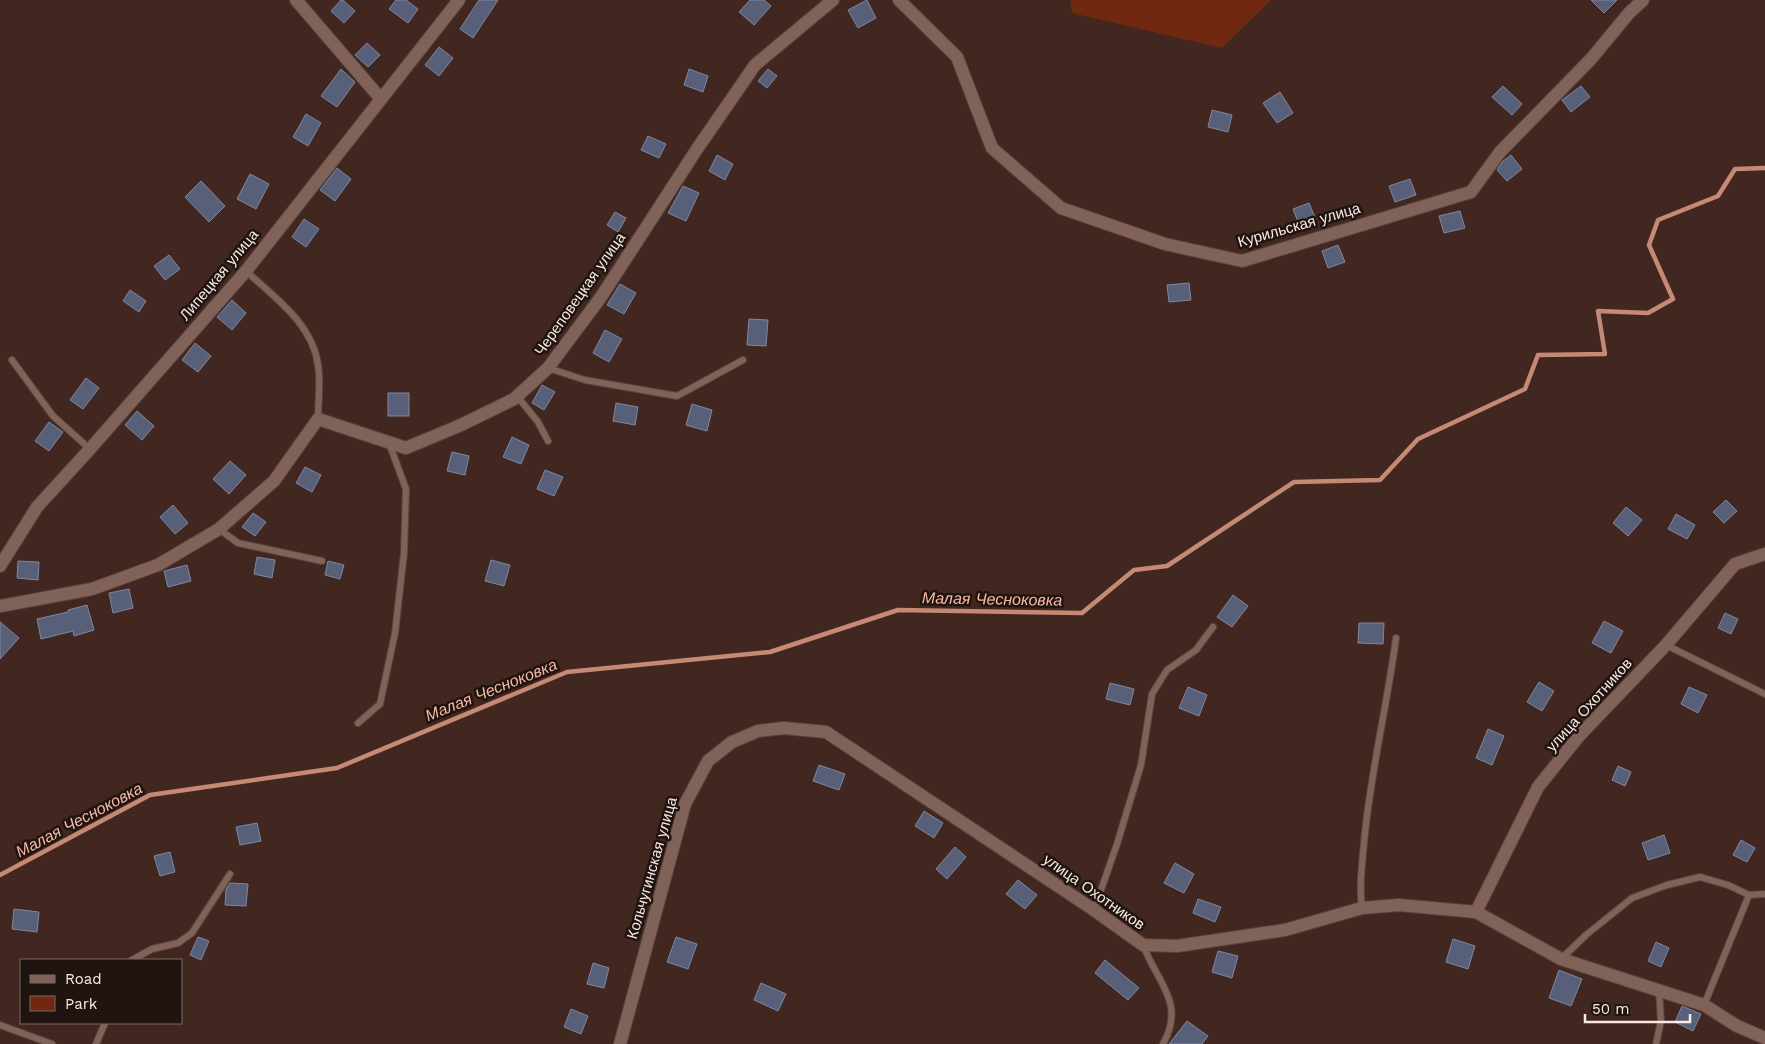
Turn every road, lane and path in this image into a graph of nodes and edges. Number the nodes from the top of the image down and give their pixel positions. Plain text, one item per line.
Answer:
1 (296, 0) edge
2 (458, 0) edge
3 (833, 0) edge
4 (899, 0) edge
5 (1643, 0) edge
6 (381, 99) junction
7 (246, 271) junction
8 (12, 360) dead end
9 (743, 360) dead end
10 (548, 368) junction
11 (517, 396) junction
12 (318, 419) junction
13 (548, 441) dead end
14 (388, 442) junction
15 (90, 449) junction
16 (219, 529) junction
17 (1765, 554) edge
18 (322, 561) dead end
19 (0, 566) edge
20 (0, 606) edge
21 (1212, 627) dead end
22 (1396, 638) dead end
23 (1666, 645) junction
24 (1765, 694) edge
25 (358, 723) dead end
26 (758, 731) joint
27 (230, 874) dead end
28 (1765, 894) edge
29 (1749, 895) junction
30 (1362, 908) junction
31 (1094, 910) junction
32 (1476, 912) junction
33 (1143, 946) junction
34 (134, 959) edge
35 (1561, 959) junction
36 (1659, 990) junction
37 (1704, 1005) junction
38 (105, 1024) edge
39 (0, 1025) edge
40 (1765, 1038) edge
41 (52, 1044) edge
42 (96, 1044) edge
43 (620, 1044) edge
44 (1163, 1044) edge
45 (1656, 1044) edge

1 - 6 street
2 - 6 street, Липецкая улица
3 - 10 street, Череповецкая улица
4 - 5 street, Курильская улица
6 - 7 street, Липецкая улица
7 - 12 lane
7 - 15 street, Липецкая улица
8 - 15 lane
9 - 10 lane
10 - 11 street, Череповецкая улица
11 - 13 lane
11 - 14 street, Череповецкая улица
12 - 14 street, Череповецкая улица
12 - 16 street
14 - 25 lane
15 - 19 street, Липецкая улица
16 - 18 lane
16 - 20 street
17 - 23 street, улица Охотников
21 - 31 lane
22 - 30 lane
23 - 24 lane
23 - 32 street, улица Охотников
26 - 31 street, улица Охотников
26 - 43 street, Кольчугинская улица
27 - 34 lane
28 - 29 lane
29 - 35 lane
29 - 37 lane
30 - 32 street, улица Охотников
30 - 33 street, улица Охотников
31 - 33 street, улица Охотников
32 - 35 street, улица Охотников
33 - 44 lane
35 - 36 street, улица Охотников
36 - 37 street, улица Охотников
36 - 45 lane
37 - 40 street, улица Охотников
38 - 42 lane
39 - 41 lane

